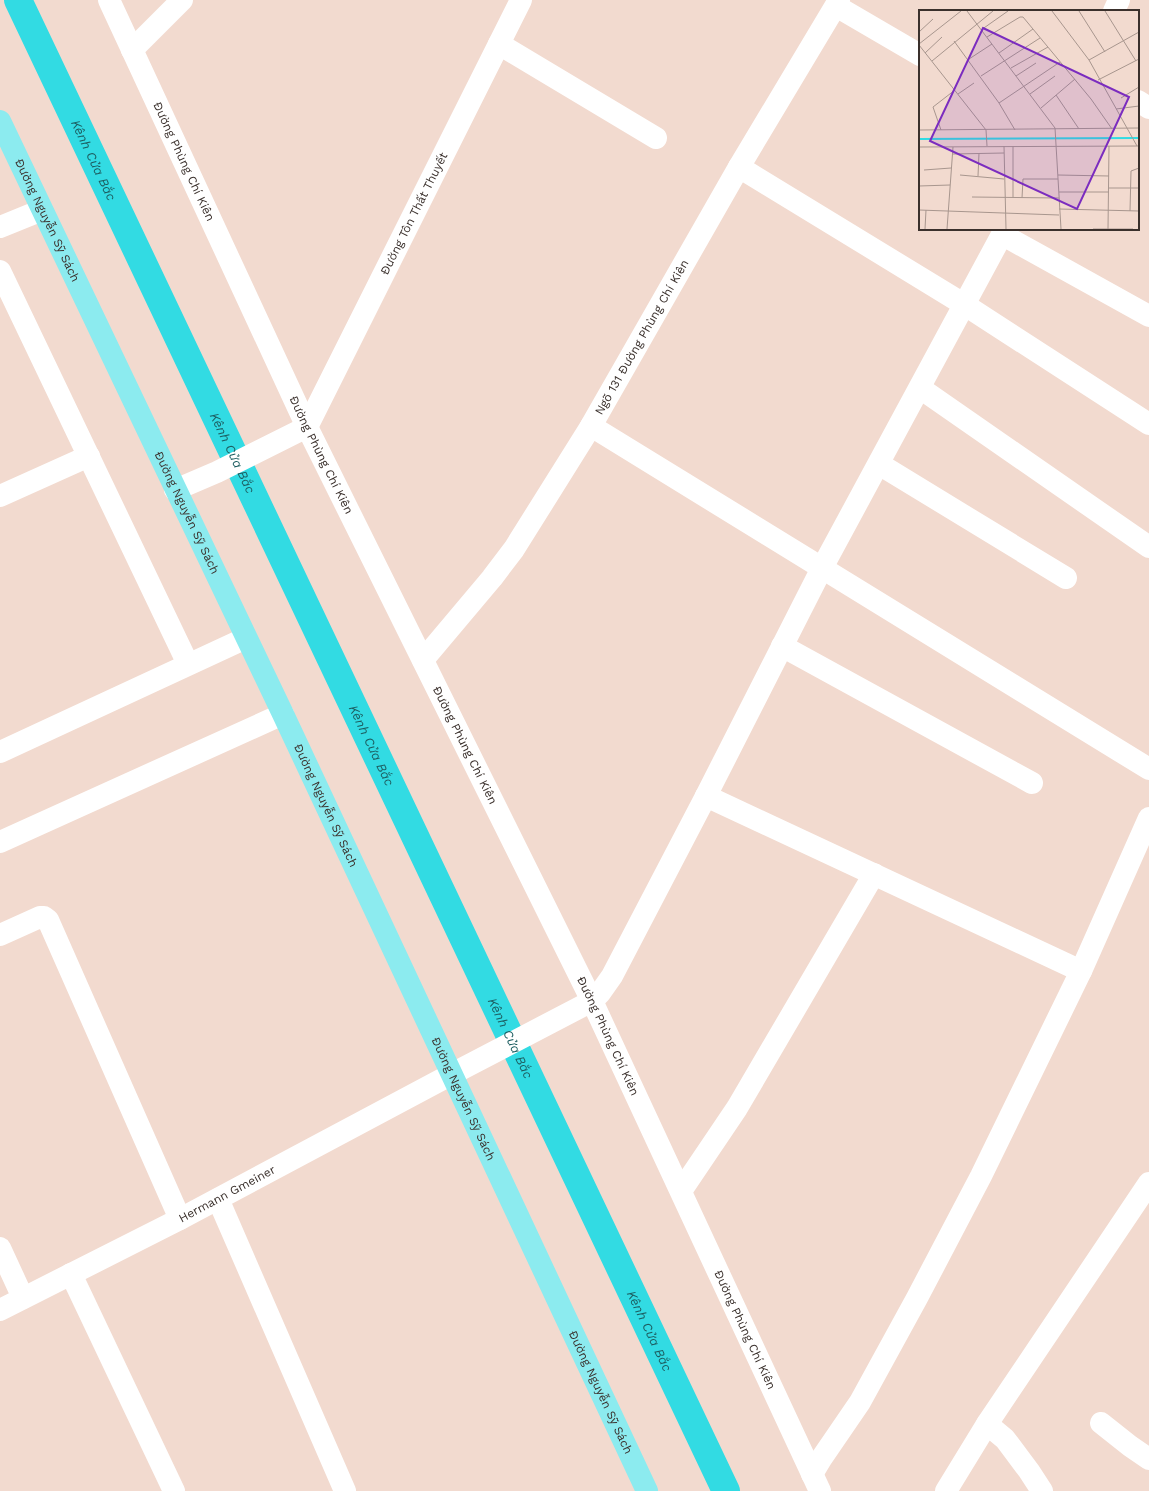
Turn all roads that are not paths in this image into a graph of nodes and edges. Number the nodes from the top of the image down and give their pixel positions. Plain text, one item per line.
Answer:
1 (109, 0) edge
2 (182, 0) edge
3 (1120, 0) edge
4 (517, 1) edge
5 (837, 3) edge
6 (1115, 10) edge
7 (499, 44) junction
8 (132, 50) junction
9 (919, 54) edge
10 (1139, 102) edge
11 (1149, 108) edge
12 (0, 121) edge
13 (656, 138) dead end
14 (739, 167) junction
15 (42, 210) junction
16 (0, 227) edge
17 (1004, 232) edge
18 (0, 270) edge
19 (965, 306) junction
20 (1149, 316) edge
21 (920, 388) junction
22 (1149, 424) edge
23 (591, 426) junction
24 (307, 427) junction
25 (89, 456) junction
26 (879, 464) junction
27 (175, 490) junction
28 (0, 496) edge
29 (1149, 547) edge
30 (822, 568) junction
31 (1066, 578) dead end
32 (246, 638) junction
33 (782, 646) junction
34 (422, 660) junction
35 (188, 664) junction
36 (283, 714) junction
37 (0, 752) edge
38 (1149, 769) edge
39 (1032, 782) dead end
40 (706, 796) junction
41 (1149, 818) edge
42 (0, 842) edge
43 (874, 874) junction
44 (0, 935) edge
45 (1081, 971) junction
46 (592, 1001) junction
47 (452, 1074) junction
48 (1149, 1183) edge
49 (681, 1191) junction
50 (218, 1199) junction
51 (180, 1219) junction
52 (0, 1248) edge
53 (71, 1274) junction
54 (23, 1298) junction
55 (0, 1310) edge
56 (1101, 1423) dead end
57 (988, 1424) junction
58 (1149, 1460) edge
59 (816, 1482) edge
60 (174, 1491) edge
61 (345, 1491) edge
62 (648, 1491) edge
63 (946, 1491) edge
64 (1042, 1491) edge

1 - 8 street, Đường Phùng Chí Kiên
2 - 8 street
3 - 6 street
4 - 7 street, Đường Tôn Thất Thuyết
5 - 9 street
5 - 14 street, Ngõ 131 Đường Phùng Chí Kiên
7 - 13 street
7 - 24 street, Đường Tôn Thất Thuyết
8 - 24 street, Đường Phùng Chí Kiên
10 - 11 street
12 - 15 main road, Đường Nguyễn Sỹ Sách
14 - 19 street
14 - 23 street, Ngõ 131 Đường Phùng Chí Kiên
15 - 16 street
15 - 27 main road, Đường Nguyễn Sỹ Sách
17 - 19 street
17 - 20 street
18 - 25 street
19 - 21 street
19 - 22 street
21 - 26 street
21 - 29 street
23 - 30 street
23 - 34 street, Ngõ 131 Đường Phùng Chí Kiên
24 - 27 street
24 - 34 street, Đường Phùng Chí Kiên
25 - 28 street
25 - 35 street
26 - 30 street
26 - 31 street
27 - 32 main road, Đường Nguyễn Sỹ Sách
30 - 33 street
30 - 38 street
32 - 35 street
32 - 36 main road, Đường Nguyễn Sỹ Sách
33 - 39 street
33 - 40 street
34 - 46 street, Đường Phùng Chí Kiên
35 - 37 street
36 - 42 street
36 - 47 main road, Đường Nguyễn Sỹ Sách
40 - 43 street
40 - 46 street
41 - 45 street
43 - 45 street
43 - 49 street
44 - 51 street
45 - 59 street
46 - 47 street, Hermann Gmeiner
46 - 49 street, Đường Phùng Chí Kiên
47 - 50 street, Hermann Gmeiner
47 - 62 main road, Đường Nguyễn Sỹ Sách
48 - 57 street
49 - 59 street, Đường Phùng Chí Kiên
50 - 51 street, Hermann Gmeiner
50 - 61 street
51 - 53 street, Hermann Gmeiner
52 - 54 street
53 - 54 street, Hermann Gmeiner
53 - 60 street
54 - 55 street, Hermann Gmeiner
56 - 58 street
57 - 63 street
57 - 64 street

